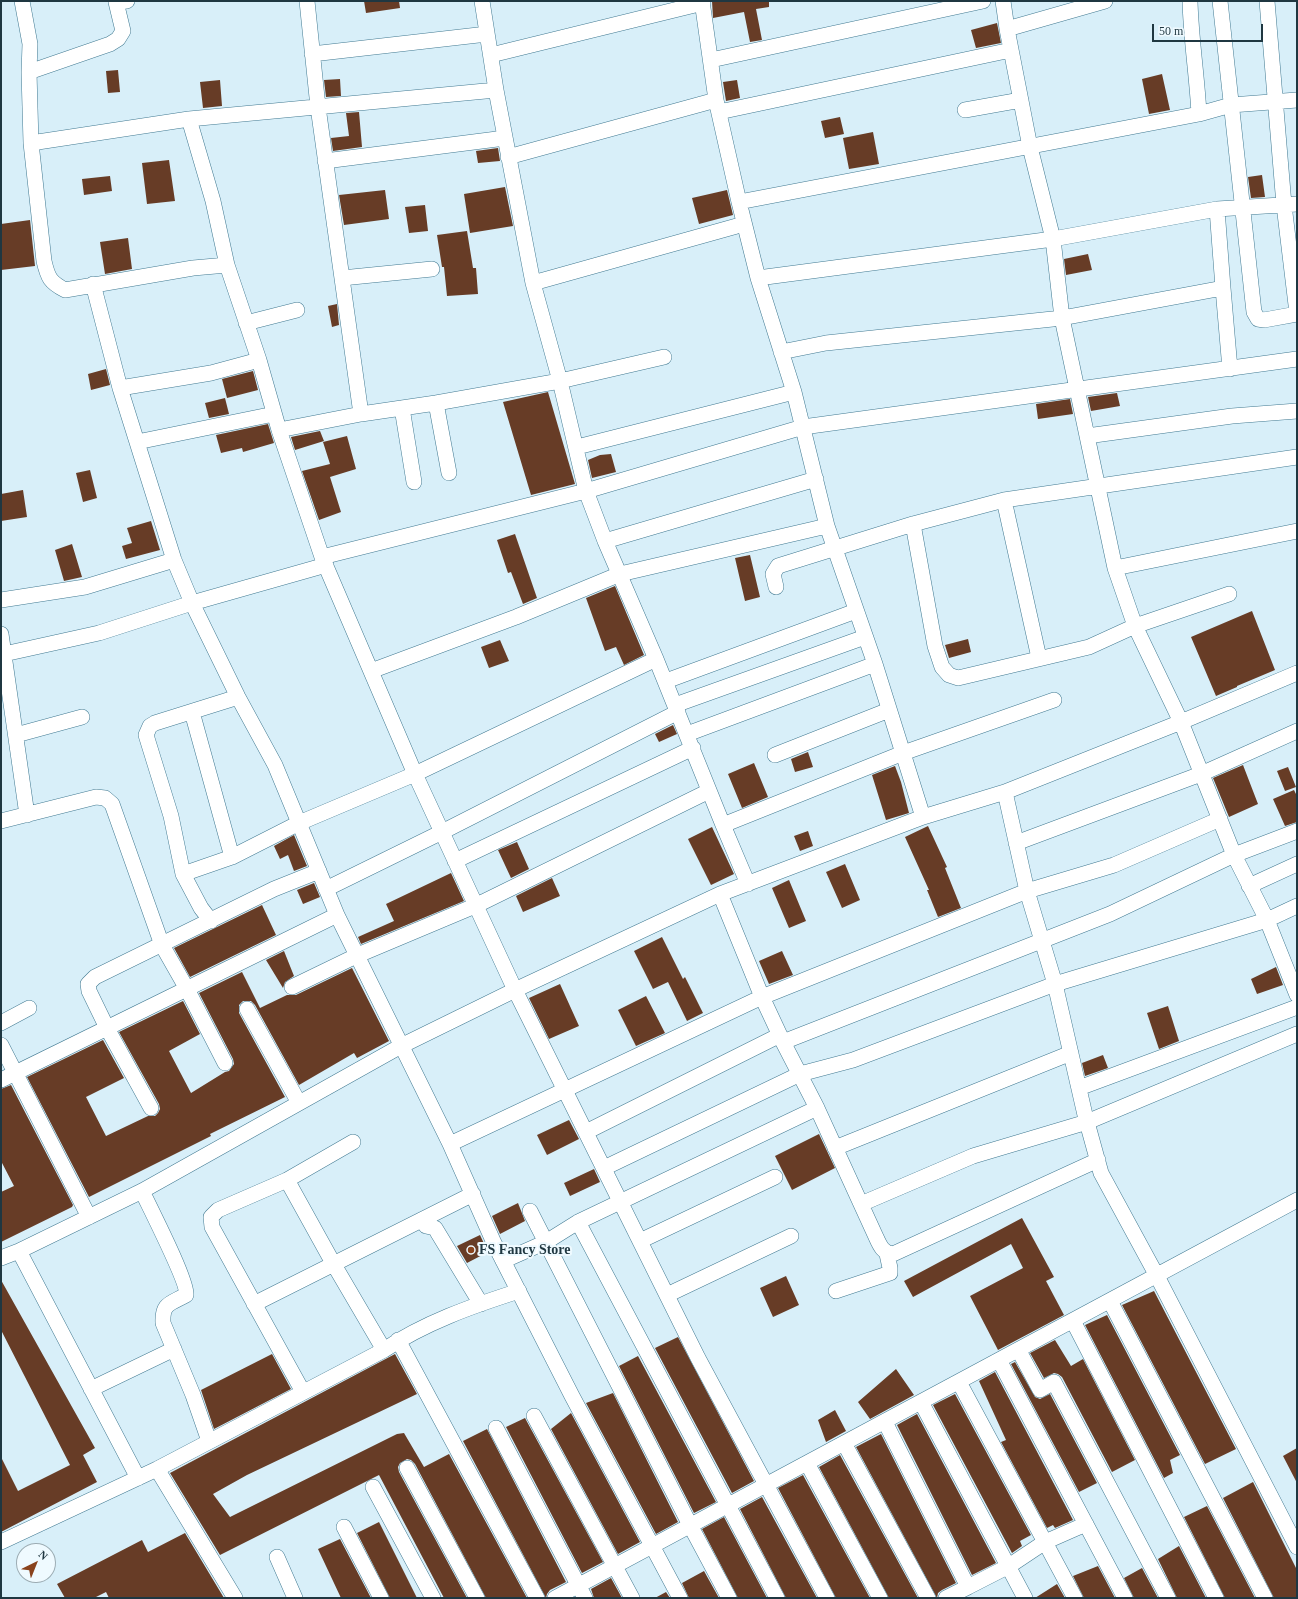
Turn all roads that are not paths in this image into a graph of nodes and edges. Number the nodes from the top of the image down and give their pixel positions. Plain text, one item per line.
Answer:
1 (22, 1) edge
2 (120, 1) edge
3 (307, 1) edge
4 (482, 1) edge
5 (983, 1) edge
6 (1003, 1) edge
7 (1105, 1) edge
8 (1190, 1) edge
9 (1220, 1) edge
10 (1267, 1) edge
11 (702, 2) edge
12 (1007, 29) junction
13 (487, 34) junction
14 (1011, 50) junction
15 (312, 54) junction
16 (491, 55) junction
17 (710, 60) junction
18 (29, 72) junction
19 (496, 90) junction
20 (1021, 100) junction
21 (1297, 100) edge
22 (1276, 103) junction
23 (1231, 105) junction
24 (717, 106) junction
25 (318, 107) junction
26 (965, 110) dead end
27 (1199, 114) junction
28 (189, 119) junction
29 (505, 138) junction
30 (31, 143) junction
31 (1030, 147) junction
32 (508, 156) junction
33 (325, 161) junction
34 (739, 202) junction
35 (1290, 204) edge
36 (1242, 208) junction
37 (1217, 209) junction
38 (744, 224) junction
39 (1053, 239) junction
40 (227, 265) junction
41 (432, 269) dead end
42 (342, 278) junction
43 (758, 278) junction
44 (533, 283) junction
45 (93, 284) junction
46 (1224, 288) junction
47 (297, 310) dead end
48 (1297, 313) edge
49 (1062, 318) junction
50 (246, 323) junction
51 (782, 352) junction
52 (664, 357) dead end
53 (1297, 359) edge
54 (259, 360) junction
55 (1230, 369) junction
56 (560, 381) junction
57 (120, 388) junction
58 (1077, 389) junction
59 (794, 392) junction
60 (436, 403) junction
61 (402, 408) junction
62 (1297, 410) edge
63 (274, 414) junction
64 (361, 414) junction
65 (803, 427) junction
66 (279, 430) junction
67 (1087, 436) junction
68 (137, 442) junction
69 (577, 447) junction
70 (1297, 457) edge
71 (449, 473) dead end
72 (816, 479) junction
73 (414, 482) dead end
74 (1098, 486) junction
75 (586, 491) junction
76 (1004, 500) junction
77 (913, 524) junction
78 (827, 526) junction
79 (1297, 531) edge
80 (605, 541) junction
81 (835, 547) junction
82 (174, 560) junction
83 (324, 561) junction
84 (1114, 568) junction
85 (620, 574) junction
86 (776, 587) dead end
87 (1229, 594) dead end
88 (1, 600) edge
89 (192, 603) junction
90 (856, 612) junction
91 (1135, 626) junction
92 (1, 634) edge
93 (865, 638) junction
94 (4, 654) junction
95 (1039, 658) junction
96 (656, 659) junction
97 (875, 664) junction
98 (371, 671) junction
99 (1297, 673) edge
100 (666, 681) junction
101 (5, 682) edge
102 (238, 697) junction
103 (1054, 700) dead end
104 (677, 708) junction
105 (889, 710) junction
106 (192, 712) junction
107 (82, 717) dead end
108 (1181, 722) junction
109 (1297, 731) edge
110 (687, 734) junction
111 (16, 735) junction
112 (693, 748) junction
113 (903, 753) junction
114 (775, 754) dead end
115 (415, 774) junction
116 (1201, 774) junction
117 (710, 791) junction
118 (1005, 792) junction
119 (27, 816) junction
120 (923, 817) junction
121 (1220, 819) junction
122 (1, 821) edge
123 (299, 824) junction
124 (723, 825) junction
125 (1297, 831) edge
126 (442, 832) junction
127 (1016, 843) junction
128 (1234, 855) junction
129 (232, 857) junction
130 (456, 861) junction
131 (1297, 864) edge
132 (319, 871) junction
133 (183, 874) junction
134 (748, 884) junction
135 (1249, 886) junction
136 (326, 889) junction
137 (1027, 891) junction
138 (720, 894) junction
139 (477, 905) junction
140 (1297, 906) edge
141 (337, 915) junction
142 (1267, 920) junction
143 (212, 921) junction
144 (1041, 941) junction
145 (162, 945) junction
146 (358, 955) junction
147 (1055, 984) junction
148 (292, 987) dead end
149 (187, 988) junction
150 (515, 990) junction
151 (1297, 995) edge
152 (762, 997) junction
153 (1297, 1006) edge
154 (29, 1008) dead end
155 (247, 1009) dead end
156 (1, 1023) edge
157 (107, 1028) junction
158 (1297, 1034) edge
159 (781, 1039) junction
160 (1, 1044) edge
161 (401, 1046) junction
162 (1071, 1053) junction
163 (225, 1063) dead end
164 (16, 1073) junction
165 (800, 1074) junction
166 (1, 1080) edge
167 (1079, 1088) junction
168 (565, 1090) junction
169 (299, 1103) junction
170 (151, 1108) dead end
171 (817, 1108) junction
172 (1087, 1122) junction
173 (586, 1132) junction
174 (353, 1142) dead end
175 (450, 1144) junction
176 (835, 1148) junction
177 (1098, 1160) junction
178 (604, 1168) junction
179 (775, 1177) dead end
180 (287, 1180) junction
181 (142, 1191) junction
182 (473, 1194) junction
183 (1297, 1200) edge
184 (621, 1202) junction
185 (861, 1204) junction
186 (530, 1211) dead end
187 (89, 1216) junction
188 (422, 1220) junction
189 (578, 1222) junction
190 (791, 1236) dead end
191 (640, 1241) junction
192 (546, 1242) junction
193 (19, 1251) junction
194 (887, 1254) junction
195 (1, 1258) edge
196 (504, 1261) junction
197 (333, 1263) junction
198 (1157, 1276) junction
199 (836, 1291) dead end
200 (519, 1292) junction
201 (667, 1295) junction
202 (1110, 1302) junction
203 (254, 1304) junction
204 (481, 1304) junction
205 (1073, 1321) junction
206 (398, 1340) junction
207 (174, 1349) junction
208 (384, 1350) junction
209 (1019, 1351) junction
210 (999, 1360) junction
211 (959, 1382) junction
212 (91, 1389) junction
213 (303, 1392) junction
214 (921, 1402) junction
215 (534, 1416) dead end
216 (885, 1422) junction
217 (496, 1428) dead end
218 (209, 1441) junction
219 (844, 1443) junction
220 (807, 1463) junction
221 (407, 1468) dead end
222 (157, 1469) junction
223 (138, 1478) junction
224 (766, 1485) junction
225 (373, 1487) dead end
226 (728, 1505) junction
227 (1086, 1524) junction
228 (690, 1525) junction
229 (344, 1527) dead end
230 (1, 1542) edge
231 (1045, 1542) junction
232 (652, 1546) junction
233 (1297, 1547) edge
234 (277, 1557) dead end
235 (615, 1566) junction
236 (1009, 1566) junction
237 (968, 1587) junction
238 (582, 1592) edge
239 (235, 1598) edge
240 (296, 1598) edge
241 (381, 1598) edge
242 (433, 1598) edge
243 (477, 1598) edge
244 (537, 1598) edge
245 (555, 1598) edge
246 (632, 1598) edge
247 (680, 1598) edge
248 (729, 1598) edge
249 (776, 1598) edge
250 (826, 1598) edge
251 (880, 1598) edge
252 (928, 1598) edge
253 (946, 1598) edge
254 (1025, 1598) edge
255 (1075, 1598) edge
256 (1125, 1598) edge
257 (1168, 1598) edge
258 (1216, 1598) edge
259 (1265, 1598) edge

1 - 18 street
2 - 18 street
3 - 15 street
4 - 13 street
5 - 17 street
6 - 12 street
7 - 12 street
8 - 27 street
9 - 23 street
10 - 22 street
11 - 16 street
11 - 17 street
12 - 14 street
13 - 15 street
13 - 16 street
14 - 20 street
14 - 24 street
15 - 25 street
16 - 19 street
17 - 24 street
18 - 30 street
19 - 25 street
19 - 29 street
20 - 26 street
20 - 31 street
21 - 22 street
22 - 23 street
22 - 35 street
23 - 27 street
23 - 36 street
24 - 32 street
24 - 34 street
25 - 28 street
25 - 33 street
27 - 31 street
28 - 30 street
28 - 40 street
29 - 32 street
29 - 33 street
30 - 45 street
31 - 34 street
31 - 39 street
32 - 44 street
33 - 42 street
34 - 38 street
35 - 36 street
35 - 48 street
36 - 37 street
36 - 48 street
37 - 39 street
37 - 46 street
38 - 43 street
38 - 44 street
39 - 43 street
39 - 49 street
40 - 45 street
40 - 50 street
41 - 42 street
42 - 64 street
43 - 51 street
44 - 56 street
45 - 57 street
46 - 49 street
46 - 55 street
47 - 50 street
49 - 51 street
49 - 58 street
50 - 54 street
51 - 59 street
52 - 56 street
53 - 55 street
54 - 57 street
54 - 63 street
55 - 58 street
56 - 60 street
56 - 69 street
57 - 68 street
58 - 65 street
58 - 67 street
59 - 65 street
59 - 69 street
60 - 61 street
60 - 71 street
61 - 64 street
61 - 73 street
62 - 67 street
63 - 66 street
63 - 68 street
64 - 66 street
65 - 72 street
65 - 75 street
66 - 83 street
67 - 74 street
68 - 82 street
69 - 75 street
70 - 74 street
72 - 78 street
72 - 80 street
74 - 76 street
74 - 84 street
75 - 80 street
75 - 83 street
76 - 77 street
76 - 95 street
77 - 81 street
77 - 95 street
78 - 81 street
78 - 85 street
79 - 84 street
80 - 85 street
81 - 86 street
81 - 90 street
82 - 88 street
82 - 89 street
83 - 89 street
83 - 98 street
84 - 91 street
85 - 96 street
85 - 98 street
87 - 91 street
89 - 94 street
89 - 102 street
90 - 93 street
90 - 100 street
91 - 95 street
91 - 108 street
92 - 94 street
93 - 97 street
93 - 104 street
94 - 101 street
96 - 100 street
96 - 115 street
97 - 105 street
97 - 110 street
98 - 115 street
99 - 108 street
100 - 104 street
101 - 111 street
102 - 106 street
102 - 123 street
103 - 113 street
104 - 110 street
104 - 126 street
105 - 113 street
105 - 114 street
106 - 129 street
106 - 133 street
107 - 111 street
108 - 116 street
108 - 118 street
109 - 116 street
110 - 112 street
111 - 119 street
112 - 117 street
112 - 130 street
113 - 120 street
113 - 124 street
115 - 123 street
115 - 126 street
116 - 121 street
116 - 127 street
117 - 124 street
117 - 139 street
118 - 120 street
118 - 127 street
119 - 122 street
119 - 145 street
120 - 134 street
121 - 128 street
121 - 137 street
123 - 129 street
123 - 132 street
124 - 134 street
125 - 128 street
126 - 130 street
126 - 136 street
127 - 137 street
128 - 135 street
128 - 144 street
129 - 133 street
130 - 139 street
131 - 135 street
132 - 136 street
132 - 143 street
133 - 143 street
134 - 138 street
135 - 142 street
136 - 141 street
137 - 144 street
137 - 152 street
138 - 150 street
138 - 152 street
139 - 146 street
139 - 150 street
140 - 142 street
141 - 146 street
141 - 149 street
142 - 147 street
142 - 151 street
143 - 145 street
144 - 147 street
144 - 159 street
145 - 149 street
145 - 157 street
146 - 148 street
146 - 161 street
147 - 162 street
147 - 165 street
149 - 157 street
149 - 163 street
150 - 161 street
150 - 168 street
152 - 159 street
152 - 168 street
153 - 167 street
154 - 156 street
155 - 169 street
157 - 164 street
157 - 170 street
158 - 172 street
159 - 165 street
159 - 173 street
160 - 164 street
161 - 169 street
161 - 175 street
162 - 167 street
162 - 176 street
164 - 166 street
164 - 187 street
165 - 171 street
165 - 178 street
167 - 172 street
168 - 173 street
168 - 175 street
169 - 181 street
171 - 176 street
171 - 184 street
172 - 177 street
172 - 185 street
173 - 178 street
174 - 180 street
175 - 182 street
176 - 185 street
177 - 194 street
177 - 198 street
178 - 184 street
179 - 191 street
180 - 197 street
180 - 203 street
181 - 187 street
181 - 207 street
182 - 188 street
182 - 196 street
183 - 198 street
184 - 189 street
184 - 191 street
185 - 194 street
186 - 192 street
187 - 193 street
188 - 197 street
188 - 204 street
189 - 192 street
189 - 226 street
190 - 201 street
191 - 201 street
192 - 196 street
192 - 228 street
193 - 195 street
193 - 212 street
194 - 199 street
196 - 200 street
197 - 203 street
197 - 208 street
198 - 202 street
198 - 233 street
200 - 204 street
200 - 232 street
201 - 224 street
202 - 205 street
202 - 259 street
203 - 213 street
204 - 206 street
205 - 209 street
205 - 258 street
206 - 208 street
206 - 244 street
207 - 212 street
207 - 218 street
208 - 213 street
209 - 210 street
209 - 257 street
210 - 211 street
210 - 227 street
211 - 214 street
211 - 231 street
212 - 223 street
213 - 218 street
214 - 216 street
214 - 236 street
215 - 235 street
216 - 219 street
216 - 237 street
217 - 238 street
218 - 222 street
219 - 220 street
219 - 252 street
220 - 224 street
220 - 251 street
221 - 243 street
222 - 223 street
222 - 239 street
223 - 230 street
224 - 226 street
224 - 250 street
225 - 242 street
226 - 228 street
226 - 249 street
227 - 231 street
227 - 256 street
228 - 232 street
228 - 248 street
229 - 241 street
231 - 236 street
231 - 255 street
232 - 235 street
232 - 247 street
234 - 240 street
235 - 238 street
235 - 246 street
236 - 237 street
236 - 254 street
237 - 253 street
238 - 245 street

